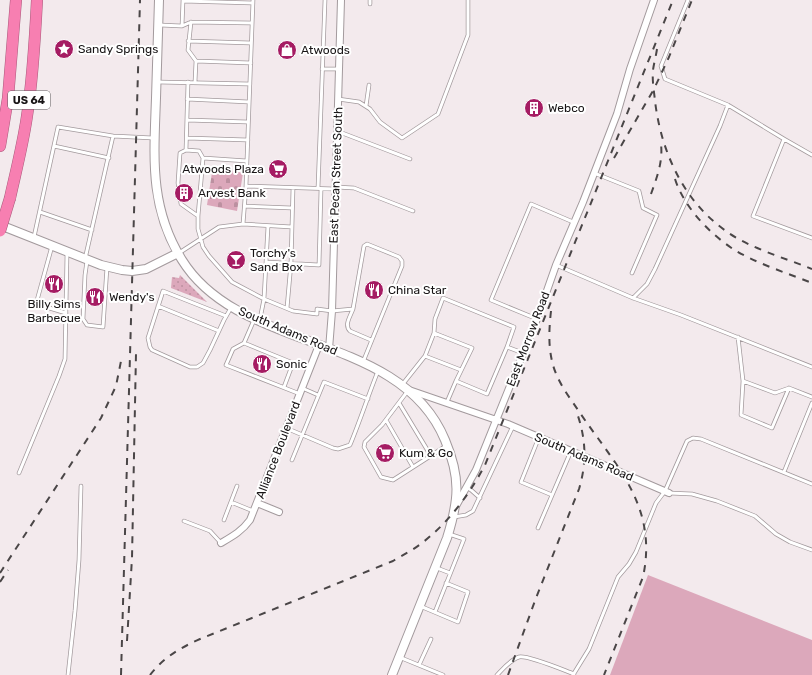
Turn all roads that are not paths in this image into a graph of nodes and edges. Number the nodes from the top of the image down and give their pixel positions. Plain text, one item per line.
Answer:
1 (16, 0) edge
2 (37, 0) edge
3 (158, 0) edge
4 (183, 0) edge
5 (325, 0) edge
6 (341, 0) edge
7 (468, 0) edge
8 (654, 0) edge
9 (688, 0) edge
10 (253, 2) edge
11 (191, 22) junction
12 (252, 24) junction
13 (158, 25) junction
14 (182, 26) junction
15 (188, 41) junction
16 (251, 43) junction
17 (196, 61) junction
18 (251, 63) junction
19 (322, 68) junction
20 (339, 69) junction
21 (156, 82) junction
22 (188, 82) junction
23 (195, 82) junction
24 (250, 84) junction
25 (369, 85) dead end
26 (187, 99) junction
27 (338, 100) junction
28 (249, 102) junction
29 (728, 105) junction
30 (366, 106) junction
31 (187, 120) junction
32 (248, 122) junction
33 (337, 131) junction
34 (113, 136) junction
35 (155, 138) junction
36 (186, 138) junction
37 (784, 139) junction
38 (248, 140) junction
39 (0, 146) edge
40 (54, 146) junction
41 (186, 150) junction
42 (812, 155) edge
43 (108, 158) junction
44 (203, 158) junction
45 (410, 159) dead end
46 (247, 161) junction
47 (594, 173) junction
48 (246, 186) junction
49 (292, 188) junction
50 (336, 188) junction
51 (320, 189) junction
52 (245, 206) junction
53 (292, 208) junction
54 (413, 211) dead end
55 (40, 212) junction
56 (198, 216) junction
57 (573, 222) junction
58 (244, 224) junction
59 (0, 225) edge
60 (268, 226) junction
61 (292, 227) junction
62 (92, 230) junction
63 (0, 231) edge
64 (34, 238) junction
65 (812, 238) edge
66 (200, 239) junction
67 (52, 246) junction
68 (67, 252) junction
69 (178, 253) junction
70 (86, 259) junction
71 (266, 262) junction
72 (291, 263) junction
73 (556, 265) junction
74 (107, 267) junction
75 (632, 273) dead end
76 (633, 298) junction
77 (264, 299) junction
78 (158, 306) junction
79 (232, 306) junction
80 (286, 308) junction
81 (332, 310) junction
82 (353, 310) junction
83 (66, 313) junction
84 (226, 316) junction
85 (537, 319) junction
86 (257, 320) junction
87 (219, 331) junction
88 (434, 333) junction
89 (738, 337) junction
90 (371, 340) junction
91 (244, 343) junction
92 (319, 345) junction
93 (507, 347) junction
94 (329, 349) junction
95 (523, 353) junction
96 (425, 356) junction
97 (363, 362) junction
98 (812, 367) edge
99 (378, 370) junction
100 (461, 370) junction
101 (456, 381) junction
102 (743, 381) junction
103 (402, 385) junction
104 (284, 387) junction
105 (789, 388) junction
106 (409, 390) junction
107 (301, 391) junction
108 (318, 395) junction
109 (812, 397) edge
110 (368, 399) junction
111 (447, 402) junction
112 (399, 403) junction
113 (812, 403) edge
114 (386, 420) junction
115 (495, 420) junction
116 (512, 426) junction
117 (286, 428) junction
118 (302, 435) junction
119 (539, 438) junction
120 (448, 446) junction
121 (571, 451) junction
122 (431, 456) junction
123 (292, 460) dead end
124 (413, 467) junction
125 (784, 472) junction
126 (19, 473) dead end
127 (812, 484) edge
128 (81, 486) dead end
129 (237, 486) dead end
130 (466, 487) junction
131 (667, 492) junction
132 (552, 495) junction
133 (480, 498) junction
134 (231, 502) junction
135 (257, 503) junction
136 (456, 507) junction
137 (254, 511) junction
138 (279, 512) dead end
139 (454, 517) junction
140 (184, 520) dead end
141 (224, 520) dead end
142 (538, 528) dead end
143 (448, 534) junction
144 (221, 543) joint
145 (812, 550) edge
146 (435, 567) junction
147 (450, 573) junction
148 (446, 583) junction
149 (420, 606) junction
150 (435, 612) junction
151 (431, 639) dead end
152 (399, 657) junction
153 (419, 665) junction
154 (68, 675) edge
155 (393, 675) edge
156 (443, 675) edge
157 (497, 675) edge
158 (573, 675) edge

1 - 39 highway, US 64
2 - 63 highway, US 64, bridge
3 - 13 main road, South Adams Road
4 - 10 lane
4 - 14 lane
5 - 19 lane
6 - 20 street, East Pecan Street South
7 - 30 lane
8 - 47 street, East Morrow Road
9 - 29 lane
10 - 12 lane
11 - 12 lane
11 - 14 lane
11 - 15 lane
12 - 16 lane
13 - 14 lane
13 - 21 main road, South Adams Road
15 - 16 lane
15 - 17 lane
16 - 18 lane
17 - 18 lane
17 - 23 lane
18 - 24 lane
19 - 20 lane
19 - 51 lane
20 - 27 street, East Pecan Street South
21 - 22 lane
21 - 35 main road, South Adams Road
22 - 23 lane
22 - 26 lane
23 - 24 lane
24 - 28 lane
25 - 30 lane
26 - 28 lane
26 - 31 lane
27 - 30 lane
27 - 33 street, East Pecan Street South
28 - 32 lane
29 - 37 lane
29 - 76 lane
31 - 32 lane
31 - 36 lane
32 - 38 lane
33 - 45 lane
33 - 50 street, East Pecan Street South
34 - 35 lane
34 - 40 lane
34 - 43 lane
35 - 69 main road, South Adams Road
36 - 38 lane
36 - 41 lane
37 - 42 lane
37 - 65 lane
38 - 46 lane
40 - 43 lane
40 - 55 lane
41 - 44 lane
41 - 56 lane
43 - 62 lane
44 - 46 lane
44 - 56 lane
46 - 48 lane
47 - 57 street, East Morrow Road
47 - 75 lane
48 - 49 lane
48 - 52 lane
49 - 51 lane
49 - 53 lane
50 - 51 lane
50 - 54 lane
50 - 81 street, East Pecan Street South
51 - 72 lane
52 - 53 lane
52 - 58 lane
53 - 61 lane
55 - 62 lane
55 - 64 lane
56 - 66 lane
57 - 73 street, East Morrow Road
57 - 85 lane
58 - 60 lane
58 - 66 lane
59 - 64 main road
60 - 61 lane
60 - 71 lane
61 - 72 lane
62 - 70 lane
64 - 67 main road
66 - 69 lane
66 - 77 lane
67 - 68 main road
67 - 83 lane
68 - 70 main road
68 - 83 lane
69 - 74 main road
69 - 79 main road, South Adams Road
70 - 74 main road
70 - 74 lane
71 - 72 lane
71 - 77 lane
72 - 80 lane
73 - 76 lane
73 - 85 street, East Morrow Road
76 - 89 lane
77 - 80 lane
77 - 86 lane
78 - 84 lane
78 - 87 lane
78 - 87 lane
79 - 84 lane
79 - 86 main road, South Adams Road
80 - 81 lane
81 - 82 lane
81 - 94 street, East Pecan Street South
82 - 90 lane
82 - 90 lane
83 - 126 lane
84 - 87 lane
85 - 95 street, East Morrow Road
86 - 91 lane
86 - 92 main road, South Adams Road
88 - 93 lane
88 - 96 lane
88 - 100 lane
89 - 98 lane
89 - 102 lane
90 - 97 lane
91 - 104 lane
91 - 104 lane
92 - 94 main road, South Adams Road
92 - 107 street, Alliance Boulevard
93 - 95 lane
93 - 101 lane
94 - 97 main road, South Adams Road
95 - 115 street, East Morrow Road
96 - 100 lane
96 - 103 lane
97 - 99 main road, South Adams Road
99 - 103 main road, South Adams Road
99 - 110 lane
100 - 101 lane
101 - 111 lane
102 - 105 lane
102 - 105 lane
103 - 106 main road, South Adams Road
104 - 107 lane
105 - 109 lane
106 - 111 street, South Adams Road
106 - 112 lane
106 - 120 main road, South Adams Road
107 - 108 lane
107 - 117 street, Alliance Boulevard
108 - 110 lane
108 - 118 lane
110 - 118 lane
111 - 115 street, South Adams Road
112 - 114 lane
112 - 122 lane
113 - 125 lane
114 - 124 lane
114 - 124 lane
115 - 116 street, South Adams Road
115 - 130 street, East Morrow Road
116 - 119 street, South Adams Road
116 - 133 lane
117 - 118 lane
117 - 135 street, Alliance Boulevard
118 - 123 lane
119 - 121 street, South Adams Road
119 - 132 lane
120 - 122 lane
120 - 136 main road, South Adams Road
121 - 131 street, South Adams Road
121 - 132 lane
122 - 124 lane
125 - 127 lane
125 - 131 lane
128 - 154 lane
129 - 134 lane
130 - 133 lane
130 - 136 street, East Morrow Road
131 - 145 lane
131 - 158 lane
132 - 142 lane
133 - 139 lane
134 - 137 lane
134 - 141 lane
135 - 137 street, Alliance Boulevard
135 - 138 street
136 - 139 main road, East Morrow Road
137 - 144 street, Alliance Boulevard
139 - 143 main road, East Morrow Road
140 - 144 lane
143 - 146 main road, East Morrow Road
143 - 147 lane
146 - 147 lane
146 - 149 main road, East Morrow Road
147 - 148 lane
148 - 150 lane
148 - 150 lane
149 - 150 lane
149 - 152 main road, East Morrow Road
151 - 153 lane
152 - 153 lane
152 - 155 main road, East Morrow Road
153 - 156 lane
157 - 158 lane

